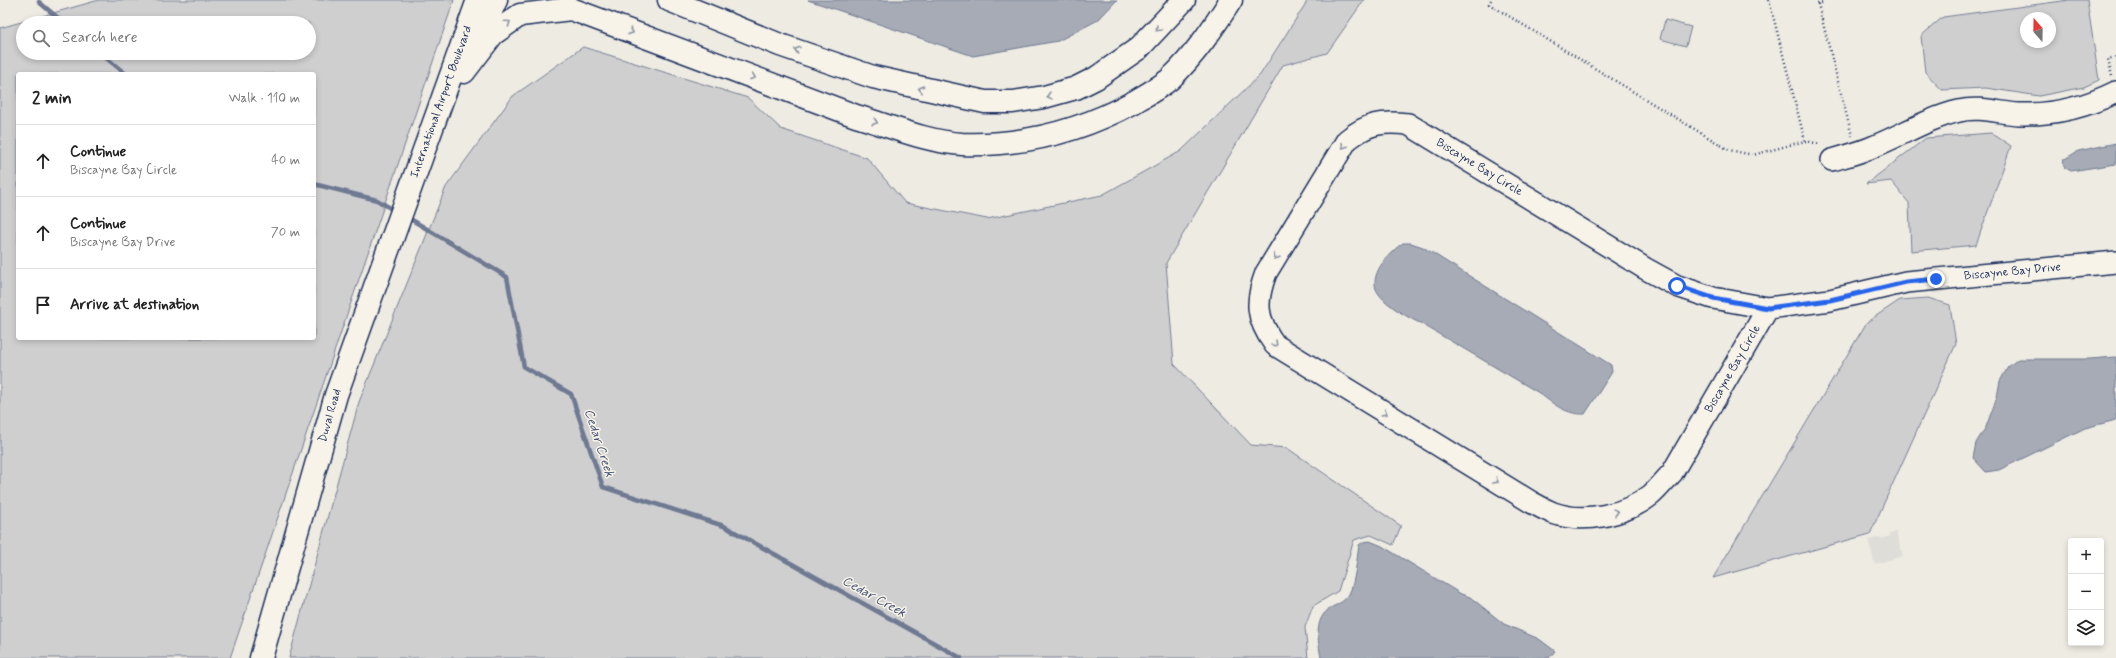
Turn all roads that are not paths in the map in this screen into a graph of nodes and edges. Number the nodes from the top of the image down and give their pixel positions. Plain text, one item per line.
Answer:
1 (478, 0) edge
2 (496, 0) edge
3 (549, 0) edge
4 (1184, 0) edge
5 (1231, 0) edge
6 (673, 1) edge
7 (571, 9) junction
8 (464, 72) junction
9 (2116, 92) edge
10 (1826, 152) road end
11 (413, 178) junction
12 (2116, 262) edge
13 (1768, 308) junction
14 (261, 658) edge

1 - 11 main road, International Airport Boulevard
2 - 8 main road, International Airport Boulevard
3 - 7 main road
4 -> 6 main road
7 -> 5 main road
8 -> 7 main road
8 - 11 main road, International Airport Boulevard
9 - 10 street
11 - 14 main road, Duval Road
12 - 13 street, Biscayne Bay Drive
13 -> 13 street, Biscayne Bay Circle

